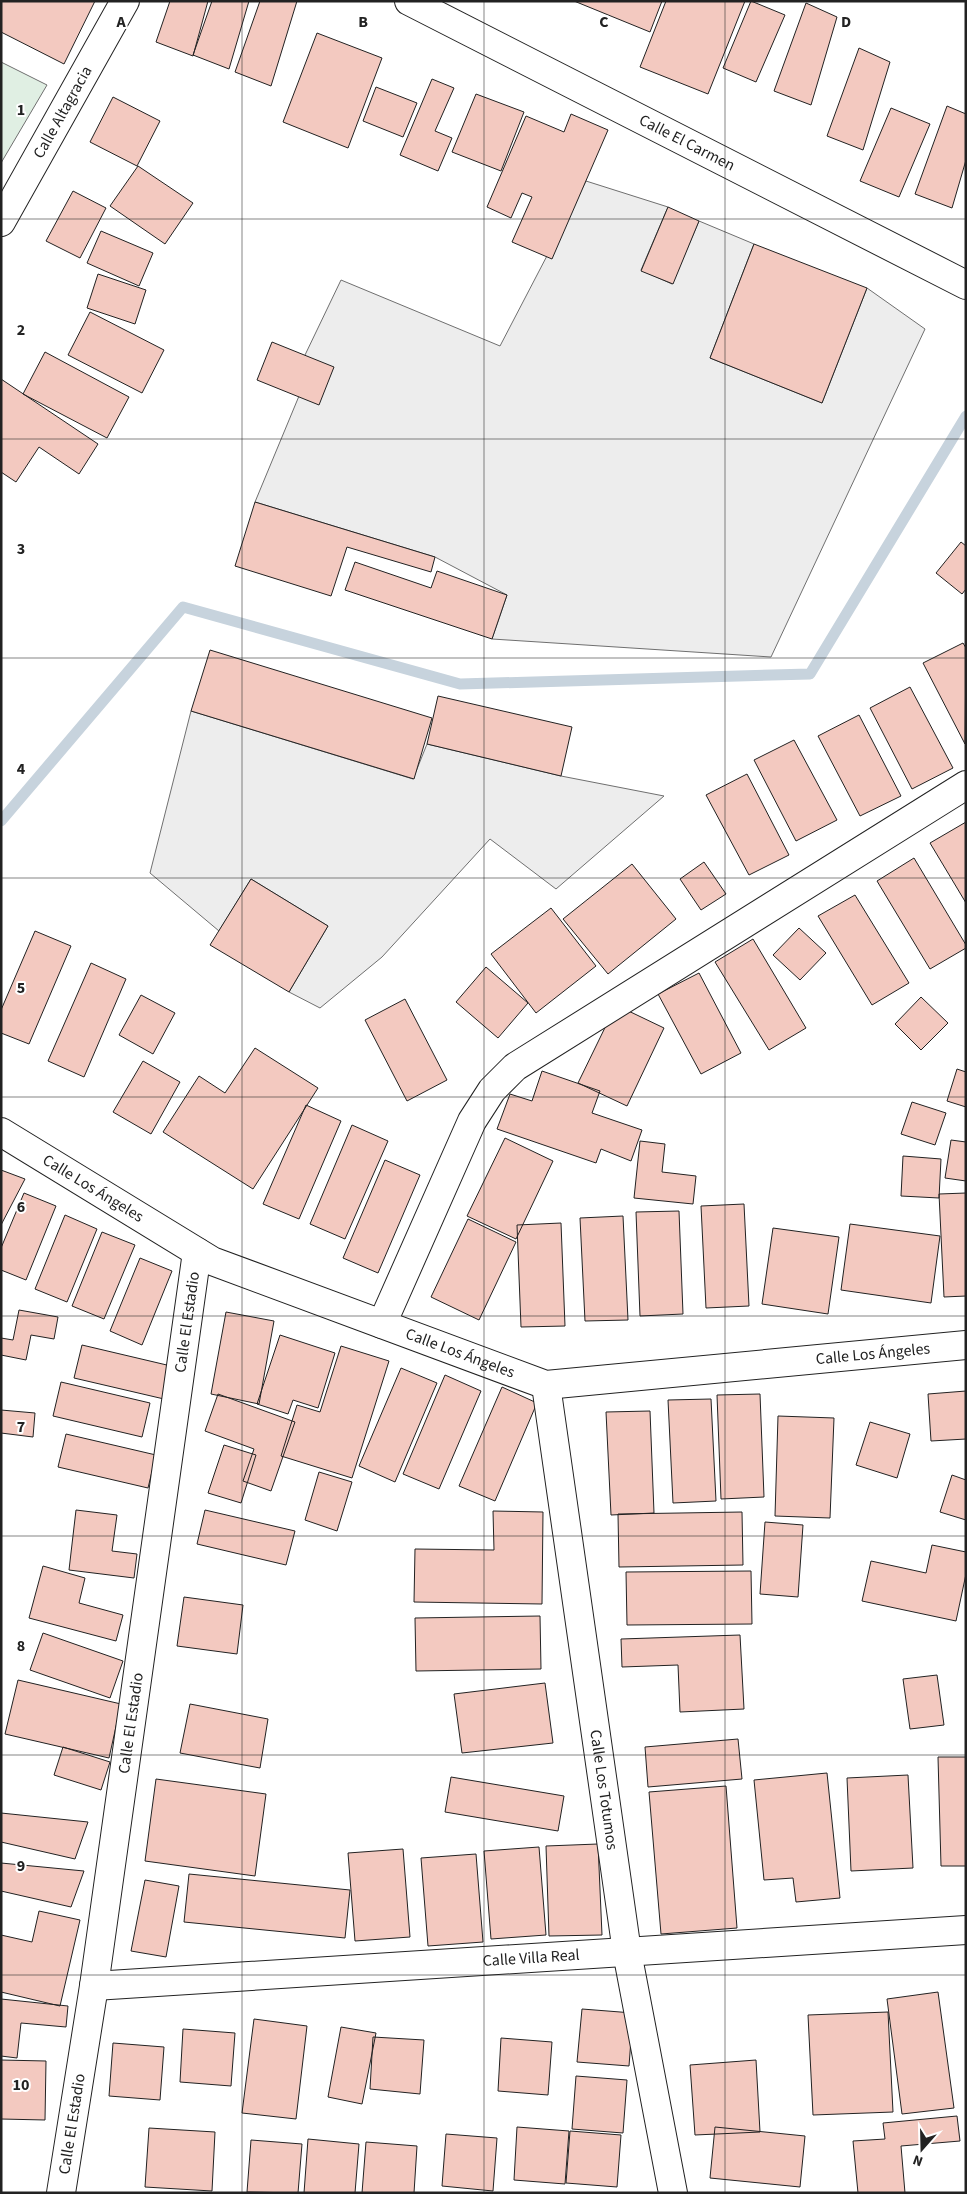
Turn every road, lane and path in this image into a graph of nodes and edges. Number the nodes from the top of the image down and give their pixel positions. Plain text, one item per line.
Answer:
1 (125, 1) edge
2 (409, 1) edge
3 (1, 222) edge
4 (966, 285) edge
5 (966, 785) edge
6 (1, 1132) edge
7 (197, 1252) junction
8 (382, 1324) junction
9 (966, 1345) edge
10 (546, 1385) junction
11 (966, 1930) edge
12 (627, 1952) junction
13 (94, 1986) junction
14 (61, 2193) edge
15 (672, 2193) edge

1 - 3 street, Calle Altagracia
2 - 4 street, Calle El Carmen
5 - 8 street
6 - 7 street, Calle Los Ángeles
7 - 8 street, Calle Los Ángeles
7 - 13 street, Calle El Estadio
8 - 10 street, Calle Los Ángeles
9 - 10 street, Calle Los Ángeles
10 - 12 street, Calle Los Totumos
11 - 12 street, Calle Villa Real
12 - 13 street, Calle Villa Real
12 - 15 street, Calle Los Totumos
13 - 14 street, Calle El Estadio

